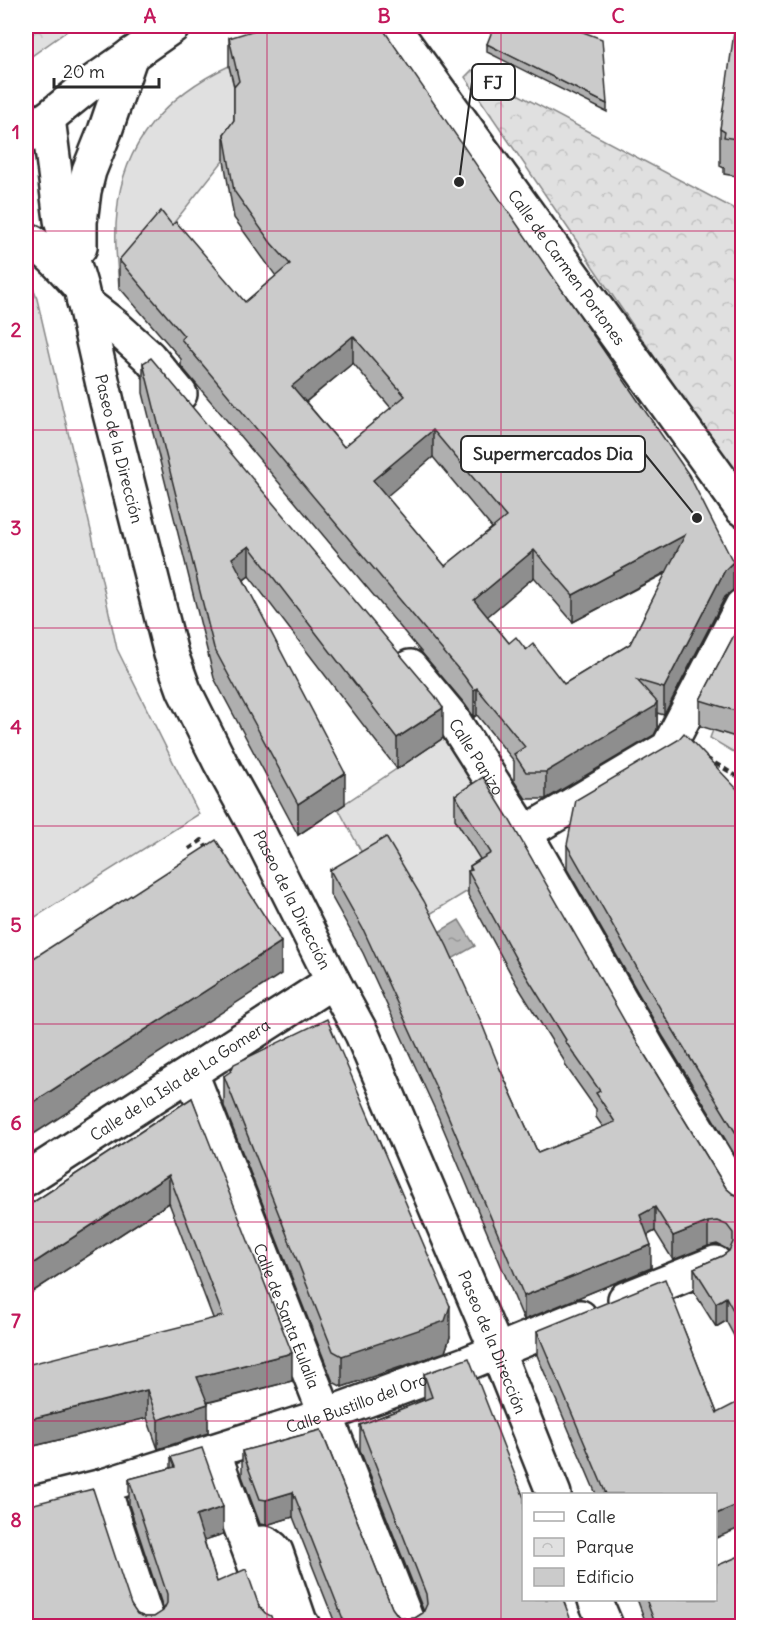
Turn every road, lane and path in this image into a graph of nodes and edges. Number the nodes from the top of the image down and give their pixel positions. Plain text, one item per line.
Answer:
1 (173, 26) edge
2 (392, 26) edge
3 (131, 55) junction
4 (37, 127) edge
5 (26, 239) edge
6 (82, 295) junction
7 (149, 357) junction
8 (107, 402) junction
9 (195, 412) edge
10 (742, 509) edge
11 (742, 606) edge
12 (388, 641) edge
13 (679, 725) junction
14 (742, 779) edge
15 (525, 833) junction
16 (189, 849) dead end
17 (208, 850) edge
18 (333, 981) junction
19 (191, 1073) junction
20 (26, 1179) edge
21 (742, 1202) edge
22 (715, 1263) edge
23 (497, 1351) junction
24 (326, 1415) junction
25 (213, 1450) junction
26 (103, 1486) junction
27 (554, 1493) edge
28 (26, 1505) edge
29 (250, 1553) junction
30 (596, 1601) edge
31 (148, 1626) edge
32 (277, 1626) edge
33 (303, 1626) edge
34 (409, 1626) edge
35 (606, 1626) edge

1 - 3 street, Paseo de la Dirección
2 - 10 street, Calle de Carmen Portones
3 - 4 street, Paseo de la Dirección
3 - 6 street, Paseo de la Dirección
4 - 6 street, Paseo de la Dirección
5 - 6 street, Paseo de la Dirección
6 - 7 street
6 - 8 street, Paseo de la Dirección
7 - 8 street
7 - 9 street
8 - 18 street, Paseo de la Dirección
11 - 13 street
12 - 15 street, Calle Panizo
13 - 14 path
13 - 15 street
15 - 21 street, Calle Panizo
16 - 17 path
18 - 19 street, Calle de la Isla de La Gomera
18 - 23 street, Paseo de la Dirección
19 - 20 street, Calle de la Isla de La Gomera
19 - 24 street, Calle de Santa Eulalia
22 - 23 street, Calle Bustillo del Oro
23 - 24 street, Calle Bustillo del Oro
23 - 27 street, Paseo de la Dirección
24 - 25 street, Calle Bustillo del Oro
24 - 34 street, Calle de Santa Eulalia
25 - 26 street, Calle Bustillo del Oro
25 - 29 street
26 - 28 street, Calle Bustillo del Oro
26 - 31 street
29 - 32 street
29 - 33 street
30 - 35 street

